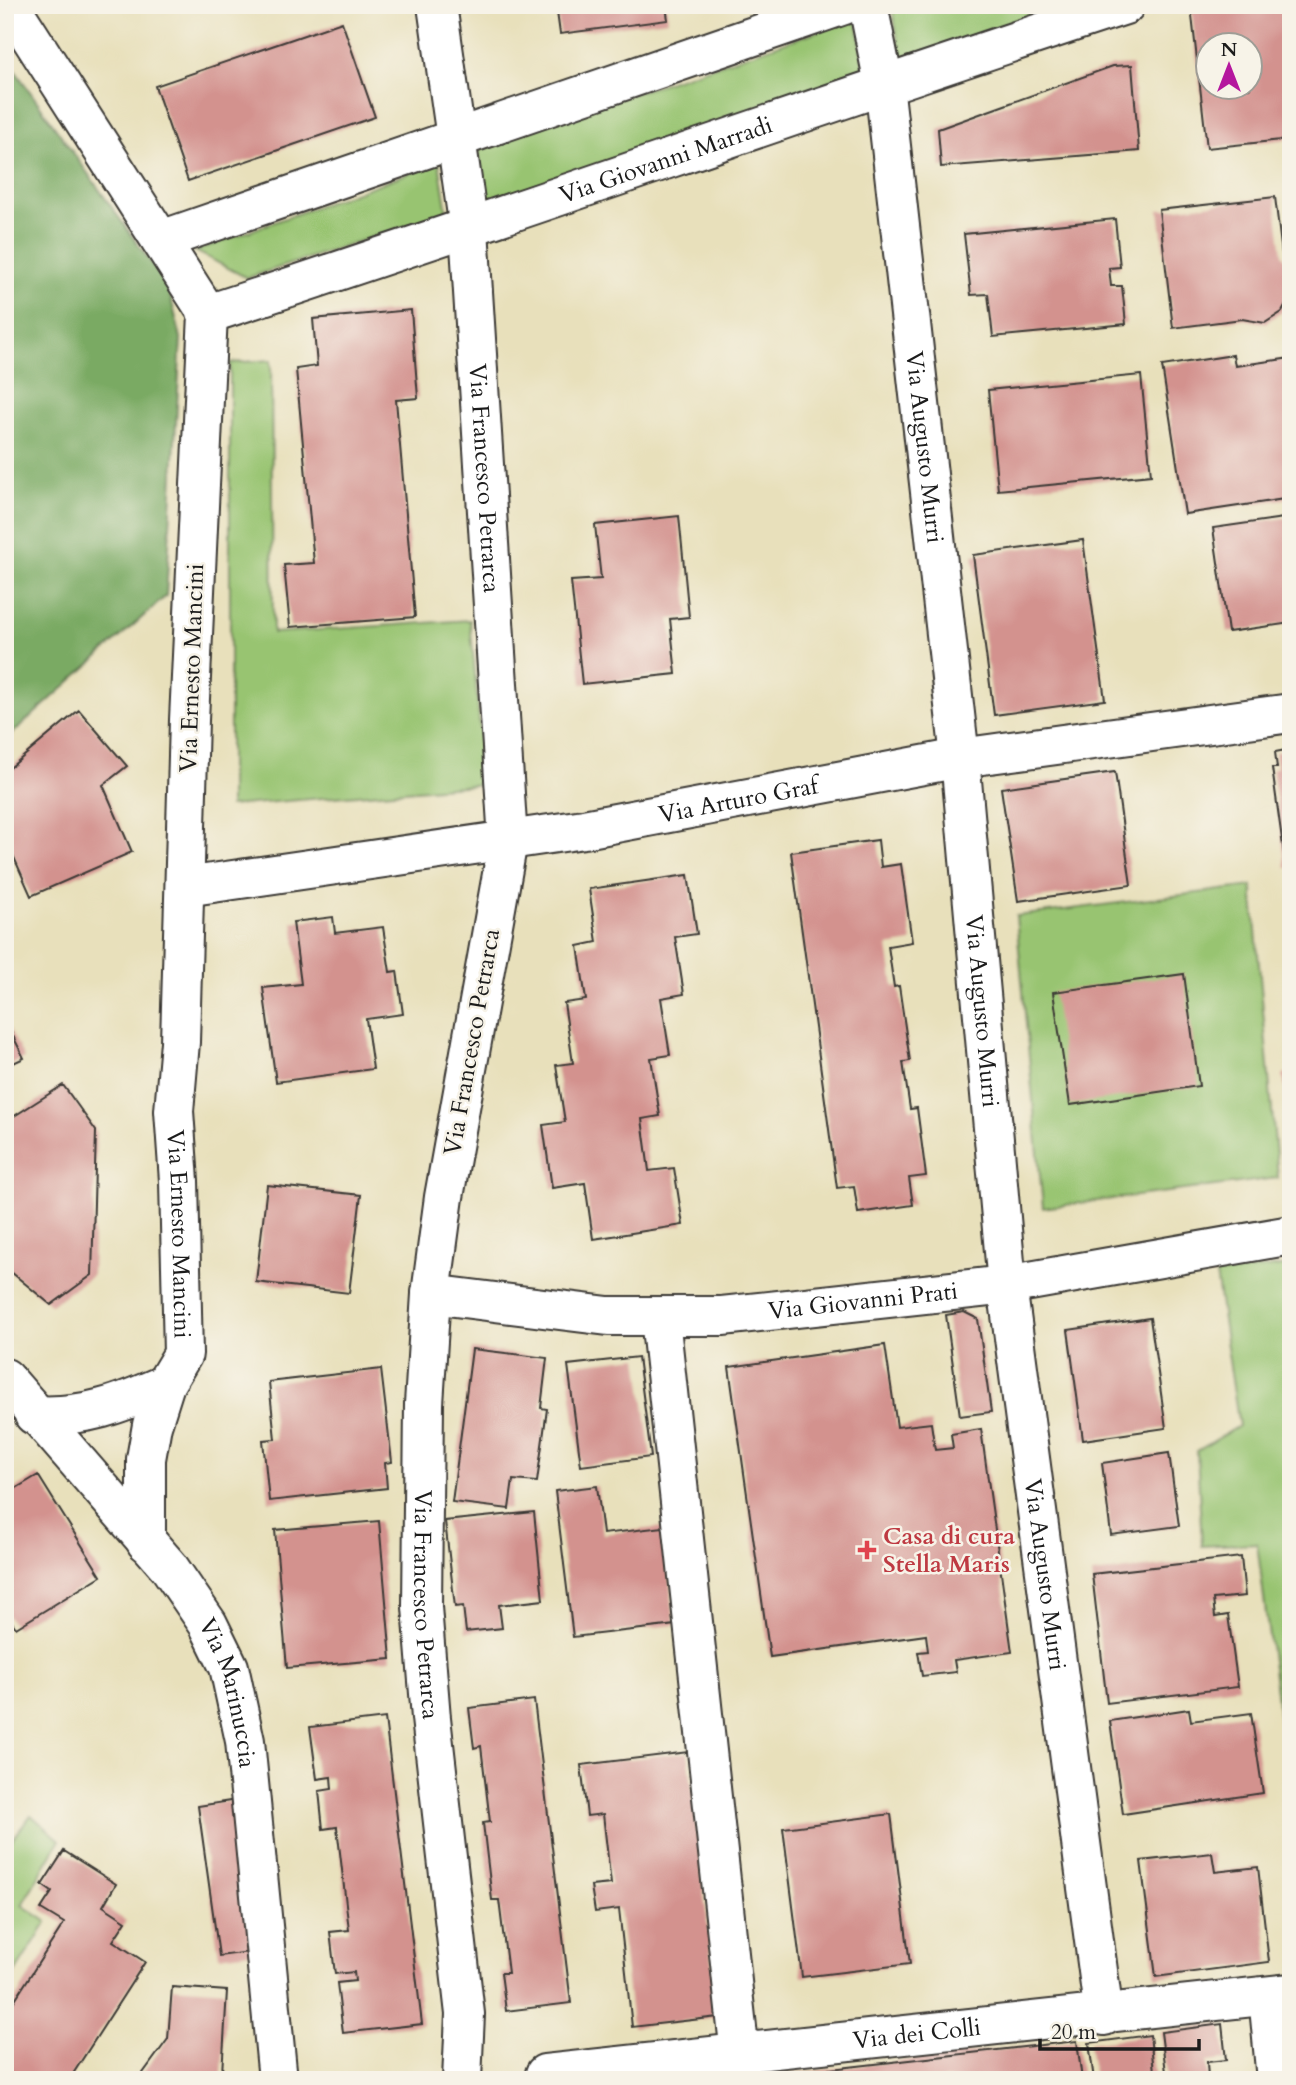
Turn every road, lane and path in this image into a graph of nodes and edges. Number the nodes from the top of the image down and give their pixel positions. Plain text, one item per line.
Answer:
1 (10, 5) edge
2 (437, 5) edge
3 (844, 5) edge
4 (868, 5) edge
5 (1125, 5) edge
6 (884, 84) junction
7 (454, 138) junction
8 (469, 229) junction
9 (161, 240) junction
10 (208, 314) junction
11 (1291, 713) edge
12 (960, 758) junction
13 (508, 841) junction
14 (185, 887) junction
15 (1291, 1235) edge
16 (1007, 1285) junction
17 (431, 1294) junction
18 (660, 1318) junction
19 (5, 1378) edge
20 (165, 1384) junction
21 (34, 1415) junction
22 (146, 1542) junction
23 (1279, 1995) edge
24 (1104, 2015) junction
25 (740, 2054) junction
26 (545, 2074) dead end
27 (278, 2080) edge
28 (463, 2080) edge
29 (1276, 2080) edge

1 - 9 street
2 - 7 street, Via Francesco Petrarca
3 - 7 street
4 - 6 street, Via Augusto Murri
5 - 6 street, Via Giovanni Marradi
6 - 8 street, Via Giovanni Marradi
6 - 12 street, Via Augusto Murri
7 - 8 street, Via Francesco Petrarca
7 - 9 street
8 - 10 street, Via Giovanni Marradi
8 - 13 street, Via Francesco Petrarca
9 - 10 street
10 - 14 street, Via Ernesto Mancini
11 - 12 street, Via Arturo Graf
12 - 13 street, Via Arturo Graf
12 - 16 street, Via Augusto Murri
13 - 14 street, Via Arturo Graf
13 - 17 street, Via Francesco Petrarca
14 - 20 street, Via Ernesto Mancini
15 - 16 street, Via Giovanni Prati
16 - 18 street, Via Giovanni Prati
16 - 24 street, Via Augusto Murri
17 - 18 street, Via Giovanni Prati
17 - 28 street, Via Francesco Petrarca
18 - 25 street
19 - 21 street, Via Marinuccia
20 - 21 street
20 - 22 street, Via Ernesto Mancini
21 - 22 street, Via Marinuccia
22 - 27 street, Via Marinuccia
23 - 24 street, Via dei Colli
23 - 29 street
24 - 25 street, Via dei Colli
25 - 26 street, Via dei Colli

